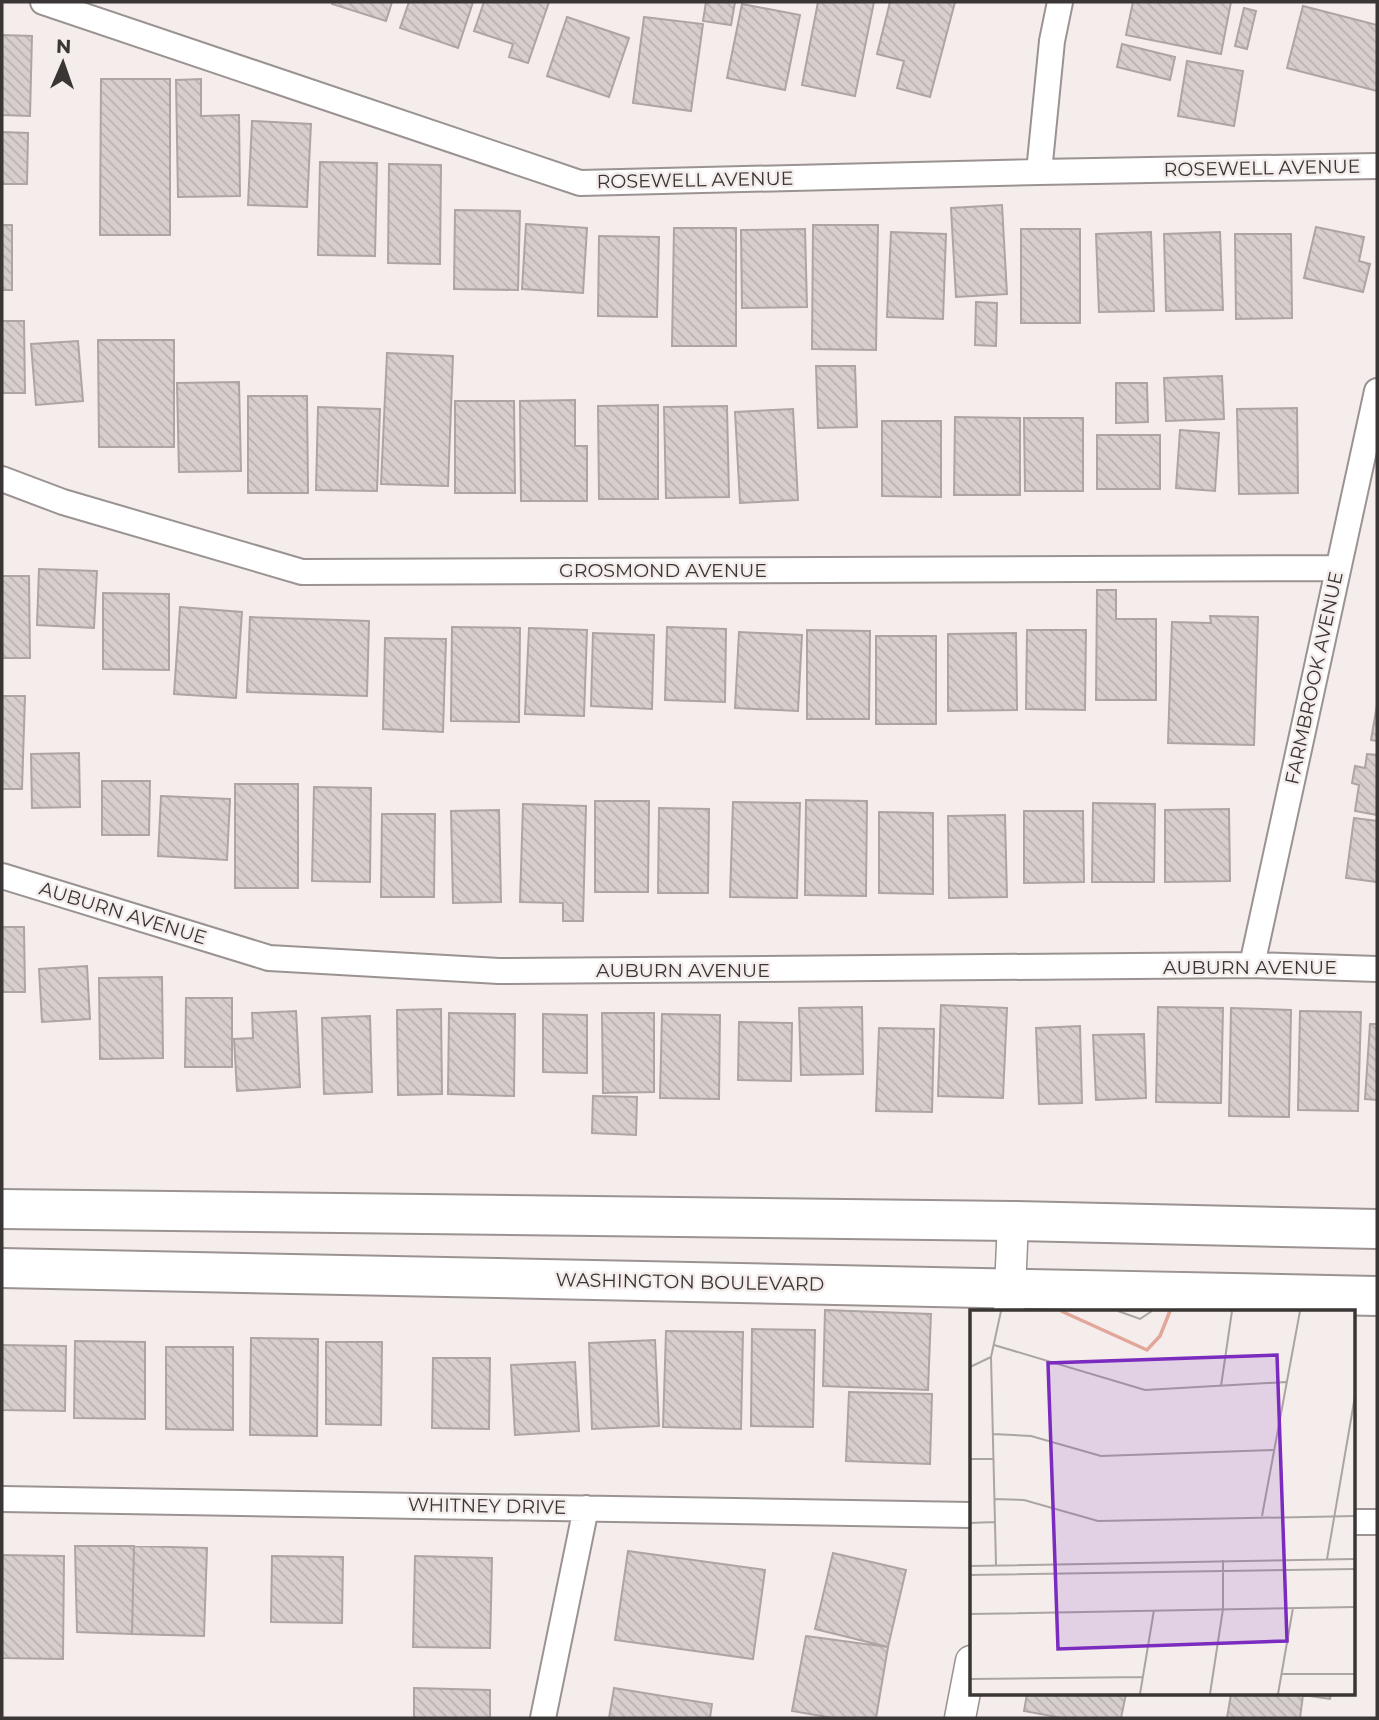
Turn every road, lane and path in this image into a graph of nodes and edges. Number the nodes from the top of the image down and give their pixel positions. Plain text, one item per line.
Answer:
1 (43, 2) edge
2 (1060, 2) edge
3 (1377, 166) edge
4 (1039, 172) junction
5 (1377, 391) edge
6 (2, 479) edge
7 (1338, 568) junction
8 (2, 876) edge
9 (1252, 965) junction
10 (1377, 969) edge
11 (2, 1209) edge
12 (1013, 1221) junction
13 (1377, 1229) edge
14 (2, 1268) edge
15 (1377, 1296) edge
16 (1010, 1300) edge
17 (2, 1499) edge
18 (586, 1508) junction
19 (970, 1515) edge
20 (1354, 1522) edge
21 (1377, 1522) edge
22 (970, 1666) edge
23 (543, 1718) edge
24 (960, 1718) edge

1 - 4 street, ROSEWELL AVENUE
2 - 4 street
3 - 4 street, ROSEWELL AVENUE
5 - 7 street, FARMBROOK AVENUE
6 - 7 street, GROSMOND AVENUE
7 - 9 street, FARMBROOK AVENUE
8 - 9 street, AUBURN AVENUE
9 - 10 street, AUBURN AVENUE
11 - 12 highway
12 - 13 highway
12 - 16 street
14 - 16 highway, WASHINGTON BOULEVARD
15 - 16 highway, WASHINGTON BOULEVARD
17 - 18 street, WHITNEY DRIVE
18 - 19 street, WHITNEY DRIVE
18 - 23 street
20 - 21 street
22 - 24 street

